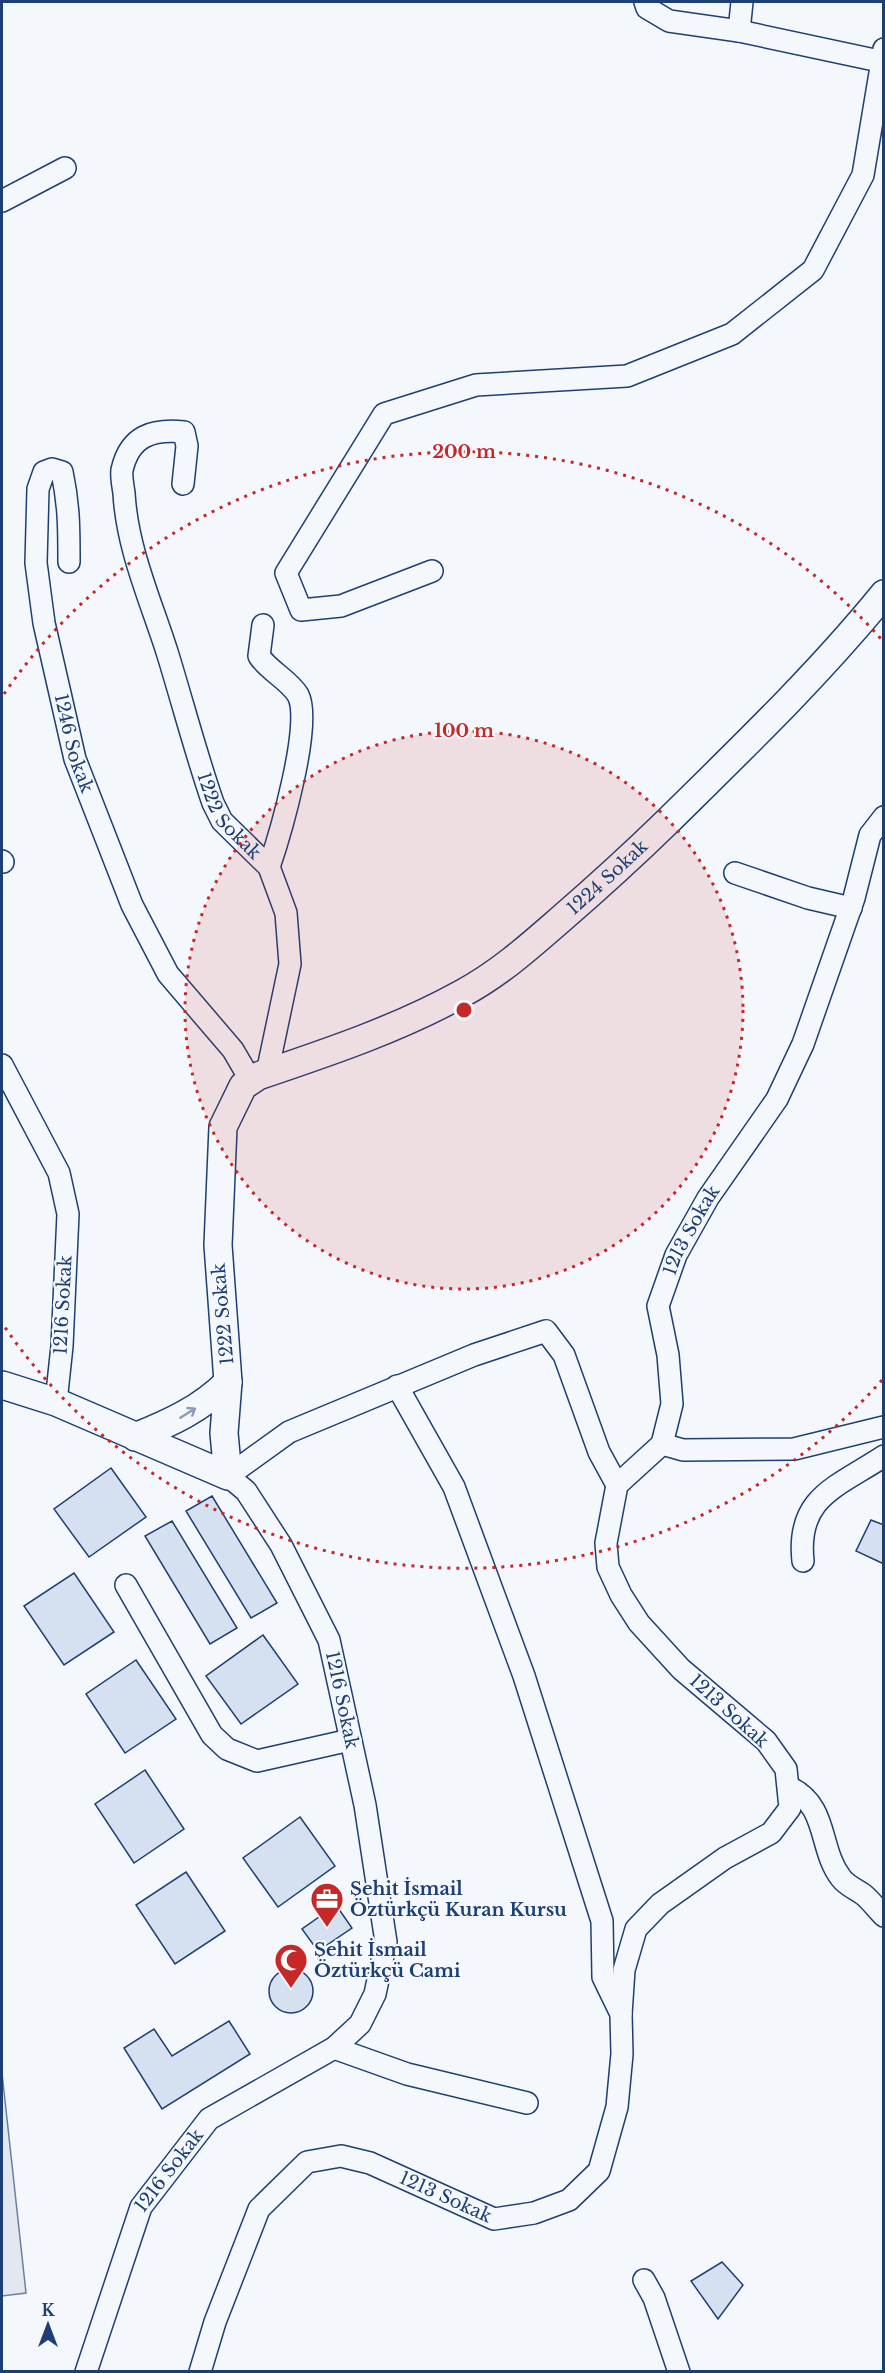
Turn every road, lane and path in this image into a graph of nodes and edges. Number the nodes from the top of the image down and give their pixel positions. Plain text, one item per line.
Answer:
1 (645, 2) edge
2 (742, 2) edge
3 (739, 31) junction
4 (883, 58) edge
5 (65, 168) dead end
6 (2, 201) edge
7 (183, 484) dead end
8 (69, 562) dead end
9 (432, 571) dead end
10 (884, 594) edge
11 (263, 625) dead end
12 (884, 817) edge
13 (269, 867) junction
14 (735, 873) dead end
15 (850, 908) junction
16 (2, 1065) edge
17 (259, 1077) junction
18 (228, 1382) junction
19 (2, 1386) edge
20 (397, 1386) junction
21 (56, 1402) junction
22 (884, 1427) edge
23 (135, 1437) junction
24 (662, 1444) junction
25 (884, 1456) edge
26 (228, 1476) junction
27 (617, 1485) junction
28 (803, 1561) dead end
29 (126, 1585) dead end
30 (350, 1740) junction
31 (789, 1787) junction
32 (884, 1916) edge
33 (621, 2014) junction
34 (334, 2048) junction
35 (527, 2103) dead end
36 (644, 2280) dead end
37 (87, 2372) edge
38 (200, 2372) edge
39 (679, 2372) edge

1 - 3 street
2 - 3 street
3 - 4 street
4 - 9 street
5 - 6 street
7 - 13 street, 1222 Sokak
8 - 17 street, 1246 Sokak
10 - 17 main road, 1224 Sokak
11 - 13 street
12 - 15 street, 1213 Sokak
13 - 17 street, 1222 Sokak
14 - 15 street
15 - 24 street, 1213 Sokak
16 - 21 street, 1216 Sokak
17 - 18 main road, 1222 Sokak
23 -> 18 main road, 1222 Sokak
18 - 26 main road, 1222 Sokak
19 - 21 main road
20 - 26 street
20 - 27 street
20 - 33 street
21 - 23 main road, 1216 Sokak
22 - 24 street
23 - 26 main road, 1216 Sokak
24 - 27 street
25 - 28 street
26 - 30 street, 1216 Sokak
27 - 31 street, 1213 Sokak
29 - 30 street
30 - 34 street, 1216 Sokak
31 - 32 street
31 - 33 street, 1213 Sokak
33 - 38 street, 1213 Sokak
34 - 35 street
34 - 37 street, 1216 Sokak
36 - 39 street

